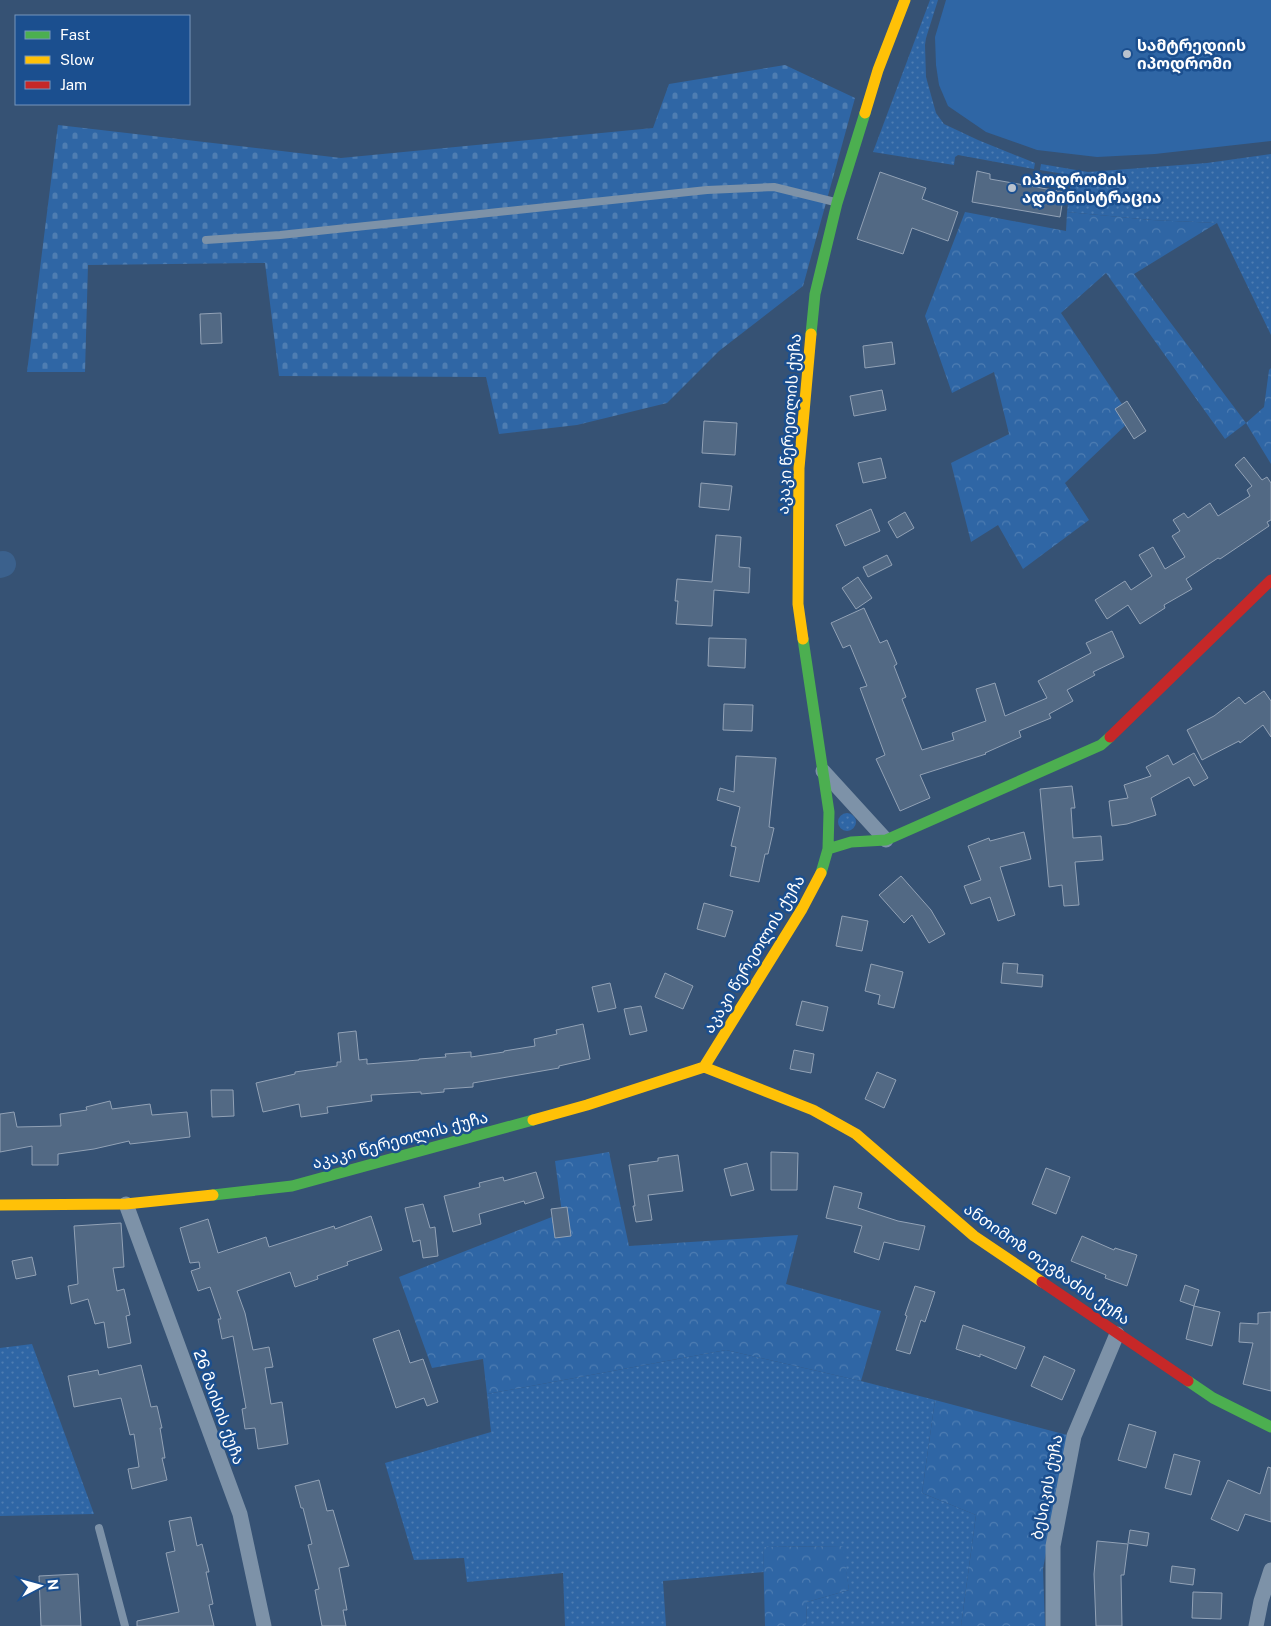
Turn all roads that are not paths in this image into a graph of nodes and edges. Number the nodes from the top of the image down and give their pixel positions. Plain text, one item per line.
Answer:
1 (905, 0) edge
2 (837, 203) junction
3 (206, 240) dead end
4 (1271, 580) edge
5 (823, 771) junction
6 (886, 840) junction
7 (828, 849) junction
8 (704, 1067) junction
9 (126, 1204) junction
10 (0, 1205) edge
11 (1117, 1334) junction
12 (1271, 1427) edge
13 (99, 1528) dead end
14 (1271, 1570) edge
15 (125, 1626) edge
16 (264, 1626) edge
17 (1052, 1626) edge
18 (1256, 1626) edge

1 - 2 street, აკაკი წერეთლის ქუჩა
2 - 3 lane
2 - 5 street, აკაკი წერეთლის ქუჩა
4 - 6 street
5 - 6 street
5 - 7 street, აკაკი წერეთლის ქუჩა
6 - 7 street
7 - 8 street, აკაკი წერეთლის ქუჩა
8 - 9 street, აკაკი წერეთლის ქუჩა
8 - 11 street, ანთიმოზ თევზაძის ქუჩა
9 - 10 street, აკაკი წერეთლის ქუჩა
9 - 16 street, 26 მაისის ქუჩა
11 - 12 street, ანთიმოზ თევზაძის ქუჩა
11 - 17 street, ბესიკის ქუჩა
13 - 15 lane
14 - 18 street

